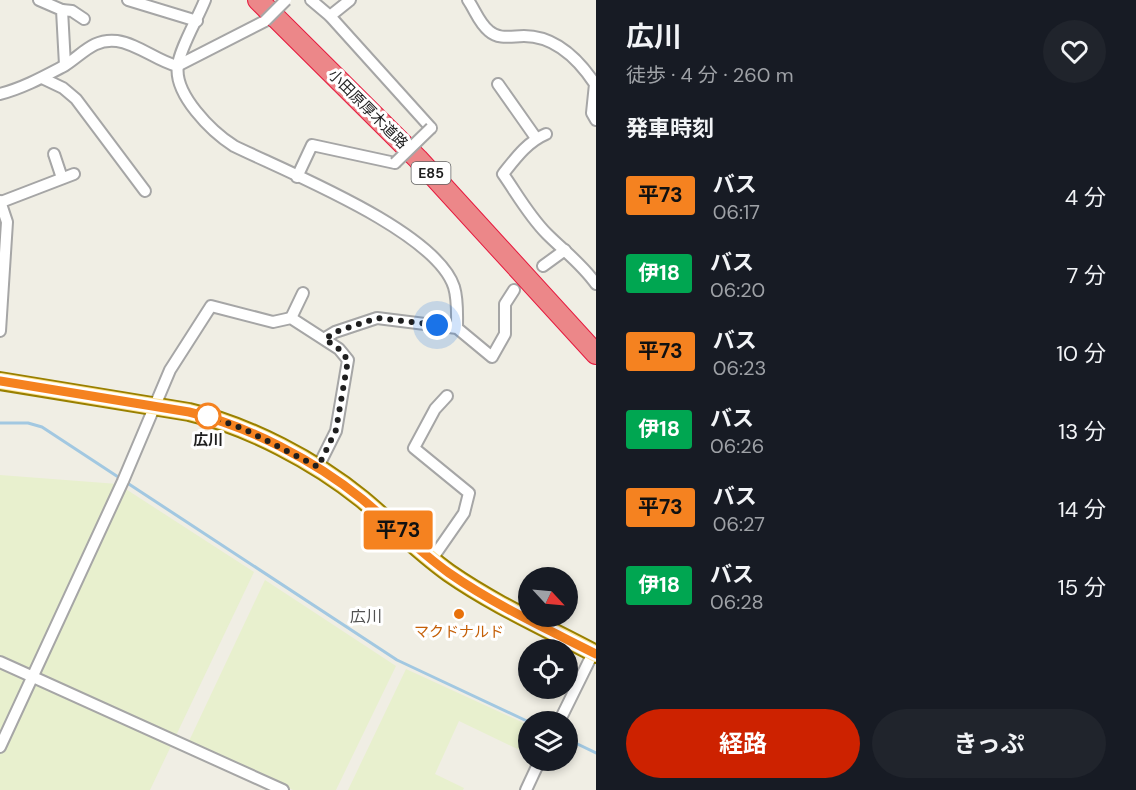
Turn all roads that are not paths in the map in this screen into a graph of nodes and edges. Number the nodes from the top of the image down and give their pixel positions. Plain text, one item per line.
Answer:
1 (39, 0) edge
2 (205, 0) edge
3 (258, 0) edge
4 (275, 0) edge
5 (286, 0) edge
6 (311, 0) edge
7 (350, 0) edge
8 (468, 0) edge
9 (134, 1) edge
10 (62, 10) junction
11 (330, 16) junction
12 (84, 19) dead end
13 (197, 21) junction
14 (64, 65) junction
15 (177, 66) junction
16 (42, 78) junction
17 (498, 84) dead end
18 (0, 94) edge
19 (596, 120) edge
20 (54, 154) dead end
21 (74, 174) dead end
22 (297, 177) junction
23 (62, 178) junction
24 (145, 191) dead end
25 (0, 201) edge
26 (565, 250) junction
27 (3, 264) edge
28 (543, 266) dead end
29 (596, 284) edge
30 (514, 290) dead end
31 (303, 293) dead end
32 (291, 318) junction
33 (457, 328) junction
34 (0, 331) edge
35 (596, 335) edge
36 (325, 339) junction
37 (596, 354) edge
38 (0, 381) edge
39 (447, 396) dead end
40 (155, 406) junction
41 (318, 467) junction
42 (432, 559) junction
43 (595, 653) edge
44 (0, 662) edge
45 (33, 675) junction
46 (565, 711) edge
47 (0, 747) edge
48 (535, 771) edge
49 (283, 790) edge
50 (526, 790) edge

1 - 10 street
2 - 13 street
3 - 37 highway, 小田原厚木道路 / E85
4 - 35 highway, 小田原厚木道路 / E85
5 - 15 street, bridge
6 - 11 street
7 - 11 street
8 - 19 street
9 - 13 street
10 - 12 street
10 - 14 street
11 - 22 street, bridge
13 - 15 street
14 - 15 street
14 - 16 street
15 - 22 street
16 - 18 street
16 - 24 street
17 - 26 street
20 - 23 street
21 - 23 street
22 - 33 street
23 - 25 street
25 - 27 street
26 - 28 street
26 - 29 street
27 - 34 street
30 - 33 street
31 - 32 street
32 - 36 street
32 - 40 street
33 - 36 street
36 - 41 street
38 - 40 main road
39 - 42 street
40 - 41 main road
40 - 45 street
41 - 42 main road
42 - 43 main road
43 - 46 street
44 - 45 street
45 - 47 street
45 - 49 street
48 - 50 street

